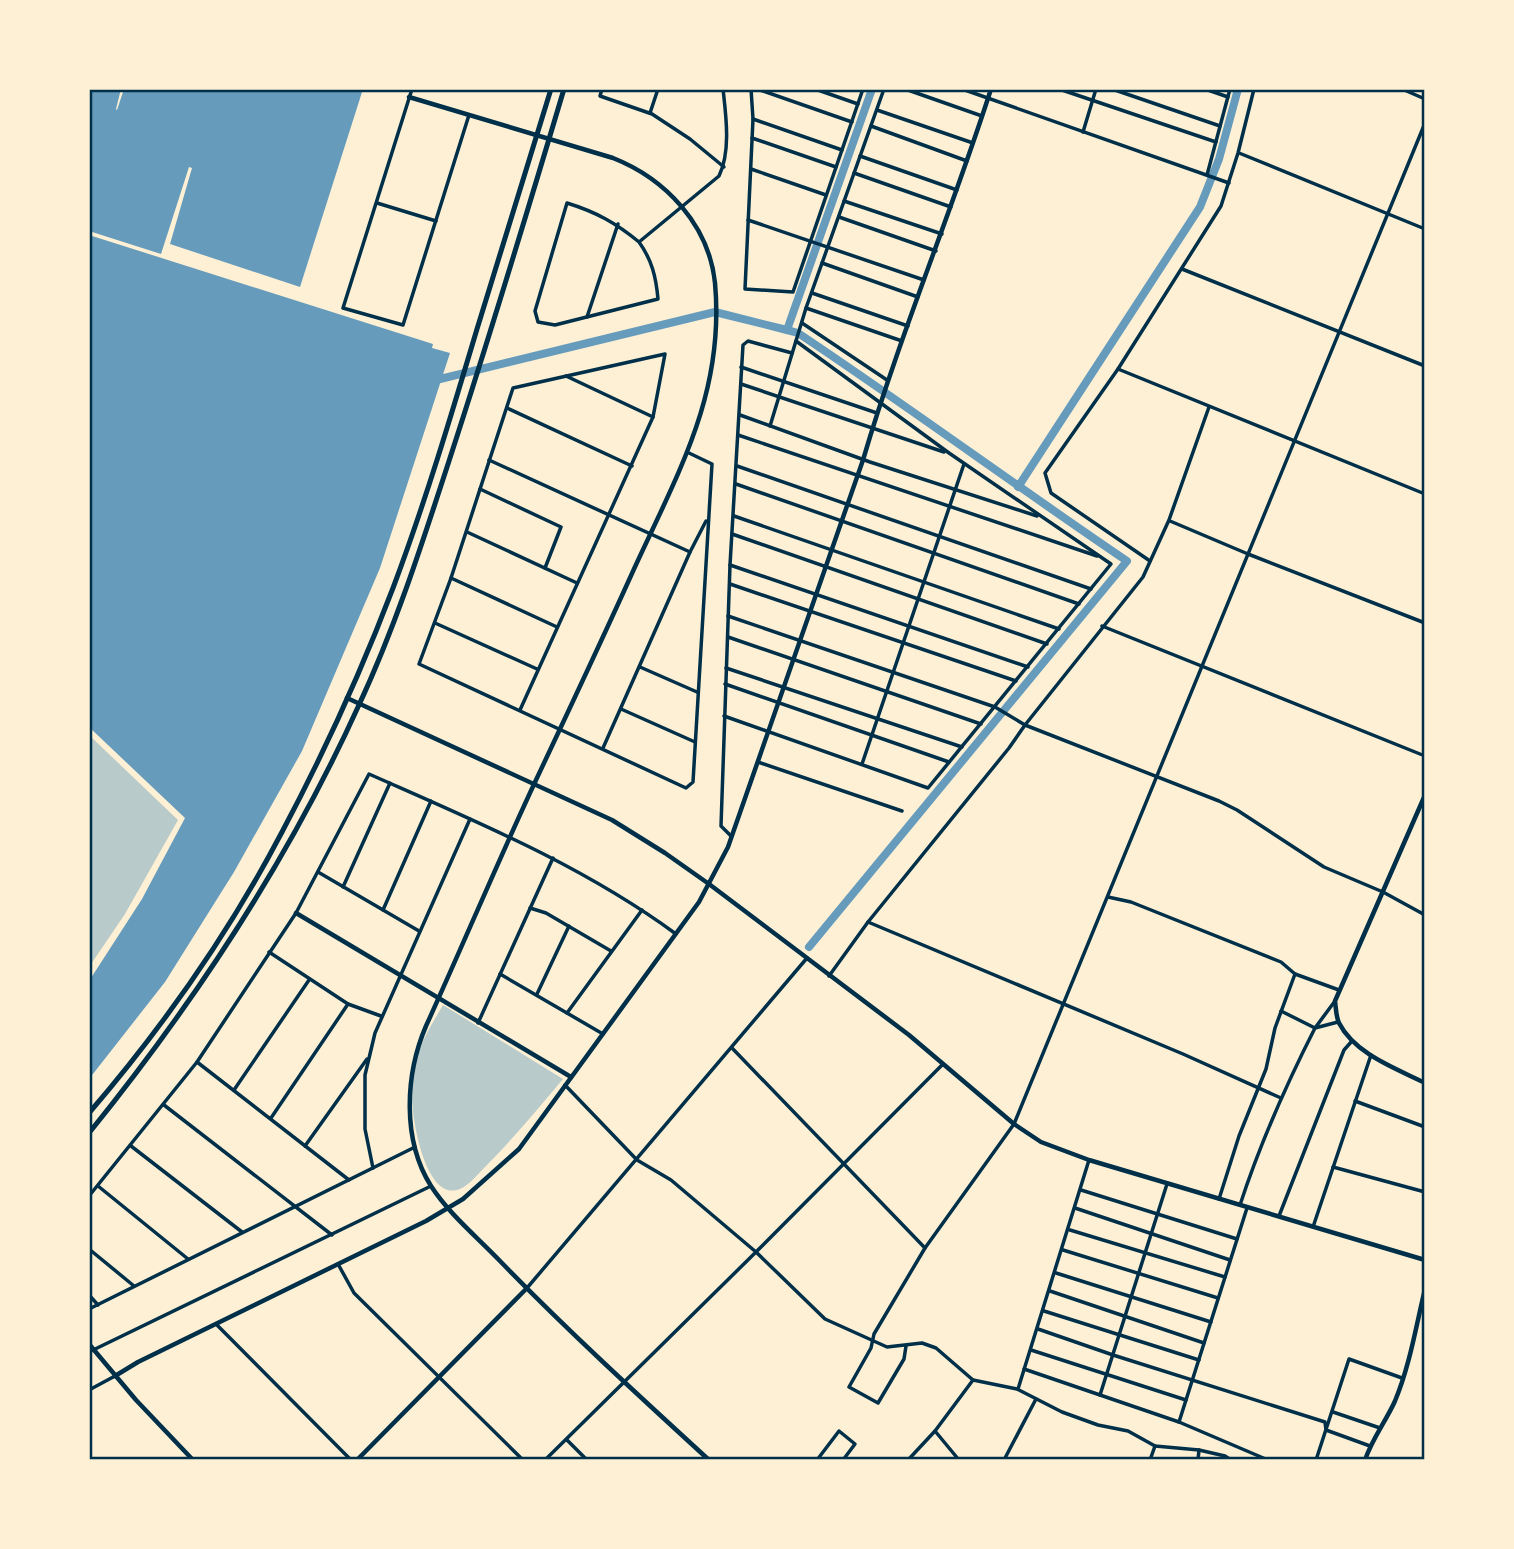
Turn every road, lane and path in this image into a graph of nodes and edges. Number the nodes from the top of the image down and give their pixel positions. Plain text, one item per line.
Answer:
1 (412, 89) edge
2 (551, 89) edge
3 (564, 89) edge
4 (602, 89) edge
5 (657, 89) edge
6 (723, 89) edge
7 (751, 89) edge
8 (815, 89) edge
9 (863, 89) edge
10 (884, 89) edge
11 (905, 89) edge
12 (962, 89) edge
13 (991, 89) edge
14 (1059, 89) edge
15 (1096, 89) edge
16 (1112, 89) edge
17 (1205, 89) edge
18 (1230, 89) edge
19 (1254, 89) edge
20 (1402, 89) edge
21 (761, 90) edge
22 (409, 97) junction
23 (1228, 97) junction
24 (988, 99) junction
25 (1425, 99) edge
26 (1093, 101) junction
27 (753, 103) junction
28 (858, 104) junction
29 (877, 110) junction
30 (650, 113) junction
31 (469, 115) junction
32 (982, 116) junction
33 (753, 119) junction
34 (852, 122) junction
35 (1425, 123) edge
36 (1220, 126) junction
37 (871, 127) junction
38 (1083, 132) junction
39 (537, 135) junction
40 (752, 138) junction
41 (549, 139) junction
42 (1216, 142) junction
43 (973, 143) junction
44 (842, 150) junction
45 (1238, 153) junction
46 (860, 156) junction
47 (967, 161) junction
48 (724, 167) junction
49 (836, 167) junction
50 (751, 169) junction
51 (854, 173) junction
52 (1207, 175) junction
53 (1229, 183) junction
54 (957, 190) junction
55 (826, 195) junction
56 (844, 201) junction
57 (377, 203) junction
58 (682, 207) junction
59 (951, 207) junction
60 (1388, 214) junction
61 (838, 217) junction
62 (748, 220) junction
63 (436, 221) junction
64 (618, 224) junction
65 (1425, 229) edge
66 (942, 234) junction
67 (810, 240) junction
68 (639, 242) junction
69 (828, 246) junction
70 (936, 251) junction
71 (822, 263) junction
72 (1182, 269) junction
73 (925, 280) junction
74 (811, 293) junction
75 (918, 297) junction
76 (806, 308) junction
77 (587, 317) junction
78 (802, 323) junction
79 (908, 326) junction
80 (1338, 330) junction
81 (796, 341) junction
82 (902, 341) junction
83 (792, 353) junction
84 (1425, 366) edge
85 (741, 367) junction
86 (1118, 369) junction
87 (565, 376) junction
88 (887, 380) junction
89 (783, 381) junction
90 (741, 384) junction
91 (778, 397) junction
92 (880, 402) junction
93 (1209, 407) junction
94 (506, 408) junction
95 (877, 413) junction
96 (739, 415) junction
97 (653, 417) junction
98 (770, 426) junction
99 (872, 429) junction
100 (738, 435) junction
101 (1293, 440) junction
102 (689, 453) junction
103 (949, 453) junction
104 (489, 460) junction
105 (863, 460) junction
106 (965, 464) junction
107 (632, 466) junction
108 (737, 466) junction
109 (857, 475) junction
110 (736, 484) junction
111 (480, 489) junction
112 (956, 491) junction
113 (1425, 494) edge
114 (846, 504) junction
115 (950, 508) junction
116 (610, 515) junction
117 (733, 516) junction
118 (708, 517) junction
119 (1043, 518) junction
120 (841, 520) junction
121 (1169, 520) junction
122 (467, 532) junction
123 (650, 534) junction
124 (732, 534) junction
125 (940, 536) junction
126 (830, 548) junction
127 (690, 552) junction
128 (934, 552) junction
129 (1248, 554) junction
130 (1102, 558) junction
131 (1150, 561) junction
132 (730, 565) junction
133 (824, 566) junction
134 (545, 568) junction
135 (451, 578) junction
136 (925, 581) junction
137 (577, 583) junction
138 (729, 584) junction
139 (1091, 589) junction
140 (814, 594) junction
141 (918, 599) junction
142 (1079, 604) junction
143 (809, 611) junction
144 (728, 616) junction
145 (1425, 622) edge
146 (435, 623) junction
147 (909, 625) junction
148 (1102, 626) junction
149 (557, 627) junction
150 (1059, 629) junction
151 (727, 637) junction
152 (800, 639) junction
153 (904, 642) junction
154 (1047, 644) junction
155 (793, 658) junction
156 (640, 667) junction
157 (1028, 667) junction
158 (1202, 667) junction
159 (726, 668) junction
160 (537, 669) junction
161 (894, 672) junction
162 (1016, 681) junction
163 (725, 684) junction
164 (783, 687) junction
165 (887, 691) junction
166 (697, 692) junction
167 (347, 698) junction
168 (778, 703) junction
169 (360, 704) junction
170 (995, 707) junction
171 (621, 709) junction
172 (520, 710) junction
173 (723, 716) junction
174 (878, 718) junction
175 (981, 724) junction
176 (1025, 724) junction
177 (561, 729) junction
178 (768, 731) junction
179 (872, 735) junction
180 (695, 741) junction
181 (962, 747) junction
182 (603, 748) junction
183 (1425, 756) edge
184 (758, 762) junction
185 (949, 762) junction
186 (862, 764) junction
187 (1157, 778) junction
188 (390, 783) junction
189 (535, 783) junction
190 (1425, 795) edge
191 (431, 801) junction
192 (902, 811) dead end
193 (470, 819) junction
194 (731, 836) junction
195 (511, 837) junction
196 (553, 858) junction
197 (318, 872) junction
198 (709, 884) junction
199 (344, 887) junction
200 (1383, 892) junction
201 (1108, 897) junction
202 (530, 908) junction
203 (383, 909) junction
204 (642, 910) junction
205 (296, 913) junction
206 (1425, 915) edge
207 (869, 922) junction
208 (569, 926) junction
209 (419, 931) junction
210 (676, 934) junction
211 (611, 951) junction
212 (269, 952) junction
213 (807, 958) junction
214 (500, 974) junction
215 (1295, 974) junction
216 (399, 976) junction
217 (829, 976) junction
218 (309, 980) junction
219 (1339, 990) junction
220 (537, 995) junction
221 (438, 1000) junction
222 (1335, 1001) junction
223 (348, 1004) junction
224 (1064, 1004) junction
225 (1281, 1011) junction
226 (567, 1013) junction
227 (381, 1016) junction
228 (1338, 1022) junction
229 (478, 1023) junction
230 (1315, 1028) junction
231 (603, 1034) junction
232 (1352, 1041) junction
233 (732, 1048) junction
234 (1371, 1055) junction
235 (368, 1058) junction
236 (197, 1062) junction
237 (943, 1064) junction
238 (571, 1077) junction
239 (1425, 1083) edge
240 (565, 1085) junction
241 (234, 1090) junction
242 (1258, 1090) junction
243 (1281, 1098) junction
244 (1355, 1101) junction
245 (164, 1105) junction
246 (89, 1113) edge
247 (271, 1118) junction
248 (1014, 1124) junction
249 (1425, 1127) edge
250 (89, 1133) edge
251 (131, 1146) junction
252 (305, 1146) junction
253 (415, 1147) junction
254 (637, 1160) junction
255 (1089, 1160) junction
256 (843, 1163) junction
257 (1333, 1167) junction
258 (373, 1168) junction
259 (349, 1180) junction
260 (1167, 1183) junction
261 (98, 1186) junction
262 (431, 1186) junction
263 (1080, 1190) junction
264 (1425, 1192) edge
265 (89, 1196) edge
266 (1219, 1199) junction
267 (1240, 1205) junction
268 (295, 1206) junction
269 (449, 1208) junction
270 (1075, 1208) junction
271 (1247, 1208) junction
272 (1157, 1216) junction
273 (1278, 1217) junction
274 (1313, 1227) junction
275 (1069, 1230) junction
276 (242, 1232) junction
277 (1151, 1234) junction
278 (332, 1235) junction
279 (1237, 1240) junction
280 (925, 1248) junction
281 (89, 1249) edge
282 (1063, 1250) junction
283 (756, 1252) junction
284 (1144, 1254) junction
285 (188, 1259) junction
286 (1230, 1260) junction
287 (1425, 1260) edge
288 (338, 1264) junction
289 (1055, 1273) junction
290 (1138, 1273) junction
291 (1225, 1277) junction
292 (134, 1286) junction
293 (527, 1288) junction
294 (1425, 1289) edge
295 (1049, 1291) junction
296 (89, 1295) edge
297 (1130, 1296) junction
298 (1218, 1298) junction
299 (98, 1305) junction
300 (89, 1309) edge
301 (1044, 1311) junction
302 (1124, 1315) junction
303 (1211, 1322) junction
304 (216, 1324) junction
305 (1038, 1329) junction
306 (1118, 1336) junction
307 (872, 1341) junction
308 (1204, 1343) junction
309 (89, 1344) edge
310 (906, 1346) junction
311 (1030, 1350) junction
312 (92, 1351) edge
313 (1113, 1355) junction
314 (1199, 1360) junction
315 (1024, 1369) junction
316 (1107, 1374) junction
317 (115, 1376) junction
318 (439, 1376) junction
319 (1402, 1378) junction
320 (973, 1380) junction
321 (1192, 1380) junction
322 (623, 1381) junction
323 (1017, 1389) junction
324 (89, 1390) edge
325 (1100, 1395) junction
326 (1036, 1399) junction
327 (1186, 1400) junction
328 (1332, 1412) junction
329 (1179, 1422) junction
330 (1380, 1428) junction
331 (1326, 1430) junction
332 (935, 1431) junction
333 (567, 1440) junction
334 (1155, 1446) junction
335 (1370, 1446) junction
336 (1199, 1450) junction
337 (188, 1458) edge
338 (908, 1459) edge
339 (351, 1460) edge
340 (357, 1460) edge
341 (523, 1460) edge
342 (545, 1460) edge
343 (587, 1460) edge
344 (709, 1460) edge
345 (817, 1460) edge
346 (843, 1460) edge
347 (959, 1460) edge
348 (1004, 1460) edge
349 (1150, 1460) edge
350 (1198, 1460) edge
351 (1231, 1460) edge
352 (1268, 1460) edge
353 (1316, 1460) edge
354 (1365, 1460) edge

1 - 22 street
2 - 39 main road
3 - 41 main road
4 - 30 street
5 - 30 street
6 - 48 street
7 - 27 street
8 - 28 street
9 - 28 street
10 - 29 street
11 - 32 street
12 - 24 street
13 - 24 street
14 - 26 street
15 - 26 street
16 - 36 street
17 - 23 street
18 - 23 street
19 - 45 street
20 - 25 street
21 - 27 street
21 - 34 street
22 - 31 street
22 - 57 street
23 - 36 street
24 - 32 street
24 - 38 street
26 - 38 street
26 - 42 street
27 - 33 street
28 - 34 street
29 - 37 street
29 - 43 street
30 - 48 street
31 - 39 street
31 - 63 street
32 - 43 street
33 - 40 street
33 - 44 street
34 - 44 street
35 - 60 street
36 - 42 street
37 - 46 street
37 - 47 street
38 - 52 street
39 - 41 street
39 - 167 main road
40 - 49 street
40 - 50 street
41 - 58 street
41 - 169 main road
42 - 52 street
43 - 47 street
44 - 49 street
45 - 53 street
45 - 60 street
46 - 51 street
46 - 54 street
47 - 54 street
48 - 58 street
49 - 55 street
50 - 55 street
50 - 62 street
51 - 56 street
51 - 59 street
52 - 53 street
53 - 72 street
54 - 59 street
55 - 67 street
56 - 61 street
56 - 66 street
57 - 63 street
57 - 63 street
58 - 68 street
58 - 102 street
59 - 66 street
60 - 65 street
60 - 80 street
61 - 69 street
61 - 70 street
62 - 67 street
62 - 67 street
64 - 68 street
64 - 77 street
64 - 77 street
66 - 70 street
67 - 69 street
68 - 77 street
69 - 71 street
69 - 73 street
70 - 73 street
71 - 74 street
71 - 75 street
72 - 80 street
72 - 86 street
73 - 75 street
74 - 76 street
74 - 79 street
75 - 79 street
76 - 78 street
76 - 82 street
78 - 81 street
78 - 88 street
79 - 82 street
80 - 84 street
80 - 101 street
81 - 83 street
81 - 92 street
82 - 88 street
83 - 85 street
83 - 89 street
85 - 89 street
85 - 90 street
86 - 93 street
86 - 131 street
87 - 94 street
87 - 97 street
87 - 97 street
88 - 92 street
89 - 91 street
89 - 95 street
90 - 91 street
90 - 96 street
91 - 98 street
91 - 99 street
92 - 95 street
92 - 103 street
93 - 101 street
93 - 121 street
94 - 104 street
94 - 107 street
95 - 99 street
96 - 98 street
96 - 100 street
97 - 107 street
98 - 105 street
99 - 103 street
99 - 105 street
100 - 108 street
100 - 109 street
101 - 113 street
101 - 129 street
102 - 118 street
102 - 123 street
103 - 106 street
104 - 111 street
104 - 116 street
105 - 109 street
105 - 112 street
106 - 112 street
106 - 119 street
107 - 116 street
108 - 110 street
108 - 114 street
109 - 114 street
109 - 115 street
110 - 117 street
110 - 120 street
111 - 122 street
111 - 134 street
112 - 115 street
112 - 119 street
114 - 120 street
114 - 125 street
115 - 125 street
115 - 130 street
116 - 123 street
116 - 137 street
117 - 124 street
117 - 126 street
118 - 127 street
118 - 166 street
119 - 130 street
120 - 126 street
120 - 128 street
121 - 129 street
121 - 131 street
122 - 134 street
122 - 135 street
123 - 127 street
123 - 177 street
124 - 132 street
124 - 133 street
125 - 128 street
125 - 139 street
126 - 133 street
126 - 136 street
127 - 156 street
128 - 136 street
128 - 142 street
129 - 145 street
129 - 158 street
130 - 139 street
131 - 148 street
132 - 138 street
132 - 140 street
133 - 140 street
133 - 141 street
134 - 137 street
135 - 146 street
135 - 149 street
136 - 141 street
136 - 150 street
137 - 149 street
138 - 143 street
138 - 144 street
139 - 142 street
140 - 143 street
140 - 147 street
141 - 147 street
141 - 154 street
142 - 150 street
143 - 152 street
143 - 153 street
144 - 151 street
144 - 152 street
146 - 160 street
146 - 172 street
147 - 153 street
147 - 157 street
148 - 158 street
148 - 176 street
149 - 160 street
150 - 154 street
151 - 155 street
151 - 159 street
152 - 155 street
152 - 161 street
153 - 161 street
153 - 162 street
154 - 157 street
155 - 164 street
155 - 165 street
156 - 166 street
156 - 171 street
157 - 162 street
158 - 183 street
158 - 187 street
159 - 163 street
159 - 164 street
160 - 172 street
161 - 165 street
161 - 170 street
162 - 170 street
163 - 168 street
163 - 173 street
164 - 168 street
164 - 174 street
165 - 174 street
165 - 175 street
166 - 180 street
167 - 169 street
167 - 246 main road
168 - 178 street
168 - 179 street
169 - 189 street
169 - 250 main road
170 - 175 street
170 - 176 street
171 - 180 street
171 - 182 street
172 - 177 street
173 - 178 street
173 - 194 street
174 - 179 street
174 - 181 street
175 - 181 street
176 - 187 street
176 - 207 street
177 - 182 street
177 - 189 street
178 - 184 street
178 - 186 street
179 - 185 street
179 - 186 street
180 - 182 street
181 - 185 street
184 - 192 street
184 - 194 street
185 - 186 street
187 - 200 street
187 - 201 street
188 - 191 street
188 - 197 street
188 - 199 street
189 - 195 street
189 - 198 street
190 - 200 street
191 - 193 street
191 - 203 street
193 - 195 street
193 - 209 street
194 - 198 street
195 - 196 street
195 - 221 street
196 - 202 street
196 - 204 street
197 - 199 street
197 - 205 street
198 - 210 street
198 - 213 street
199 - 203 street
200 - 206 street
200 - 219 street
201 - 215 street
201 - 224 street
202 - 208 street
202 - 214 street
203 - 209 street
204 - 210 street
204 - 211 street
205 - 212 street
205 - 216 street
207 - 217 street
207 - 224 street
208 - 211 street
208 - 220 street
209 - 216 street
210 - 231 street
211 - 226 street
212 - 218 street
212 - 236 street
213 - 217 street
213 - 233 street
214 - 220 street
214 - 229 street
215 - 219 street
215 - 225 street
216 - 221 street
216 - 227 street
217 - 237 street
218 - 223 street
218 - 241 street
219 - 222 street
220 - 226 street
221 - 229 street
221 - 253 street
222 - 228 street
222 - 230 street
223 - 227 street
223 - 247 street
224 - 242 street
224 - 248 street
225 - 230 street
225 - 242 street
226 - 231 street
227 - 235 street
228 - 230 street
228 - 232 street
229 - 238 street
230 - 243 street
231 - 238 street
232 - 234 street
232 - 273 street
233 - 254 street
233 - 256 street
234 - 239 street
234 - 244 street
235 - 252 street
235 - 258 street
236 - 241 street
236 - 245 street
237 - 248 street
237 - 256 street
238 - 240 street
240 - 254 street
240 - 269 street
241 - 247 street
242 - 243 street
242 - 266 street
243 - 267 street
244 - 249 street
244 - 257 street
245 - 251 street
245 - 268 street
247 - 252 street
248 - 255 street
248 - 280 street
251 - 261 street
251 - 276 street
252 - 259 street
253 - 258 street
253 - 262 street
254 - 283 street
254 - 293 street
255 - 260 street
255 - 263 street
256 - 280 street
256 - 283 street
257 - 264 street
257 - 274 street
258 - 259 street
259 - 268 street
260 - 266 street
260 - 272 street
261 - 265 street
261 - 285 street
262 - 269 street
262 - 278 street
263 - 270 street
263 - 272 street
266 - 267 street
267 - 271 street
268 - 276 street
268 - 278 street
269 - 288 street
269 - 293 street
270 - 275 street
270 - 277 street
271 - 273 street
271 - 279 street
272 - 277 street
272 - 279 street
273 - 274 street
274 - 287 street
275 - 282 street
275 - 284 street
276 - 285 street
277 - 284 street
277 - 286 street
278 - 312 street
279 - 286 street
280 - 307 street
281 - 292 street
282 - 289 street
282 - 290 street
283 - 307 street
283 - 322 street
284 - 290 street
284 - 291 street
285 - 292 street
286 - 291 street
288 - 304 street
288 - 318 street
289 - 295 street
289 - 297 street
290 - 297 street
290 - 298 street
291 - 298 street
292 - 299 street
293 - 318 street
293 - 322 street
294 - 319 street
295 - 301 street
295 - 302 street
296 - 299 street
297 - 302 street
297 - 303 street
298 - 303 street
299 - 300 street
301 - 305 street
301 - 306 street
302 - 306 street
302 - 308 street
303 - 308 street
304 - 317 street
304 - 339 street
305 - 311 street
305 - 313 street
306 - 313 street
306 - 314 street
307 - 310 street
307 - 310 street
308 - 314 street
309 - 312 street
310 - 320 street
311 - 315 street
311 - 316 street
312 - 317 street
313 - 316 street
313 - 321 street
314 - 321 street
315 - 323 street
315 - 325 street
316 - 325 street
316 - 327 street
317 - 324 street
317 - 337 street
318 - 340 street
318 - 341 street
319 - 328 street
319 - 330 street
320 - 323 street
320 - 332 street
321 - 327 street
321 - 331 street
322 - 333 street
322 - 344 street
323 - 326 street
325 - 329 street
326 - 334 street
326 - 348 street
327 - 329 street
328 - 330 street
328 - 331 street
329 - 352 street
330 - 335 street
331 - 335 street
331 - 353 street
332 - 338 street
332 - 347 street
333 - 342 street
333 - 343 street
334 - 336 street
334 - 349 street
335 - 354 street
336 - 350 street
336 - 351 street
345 - 346 street

